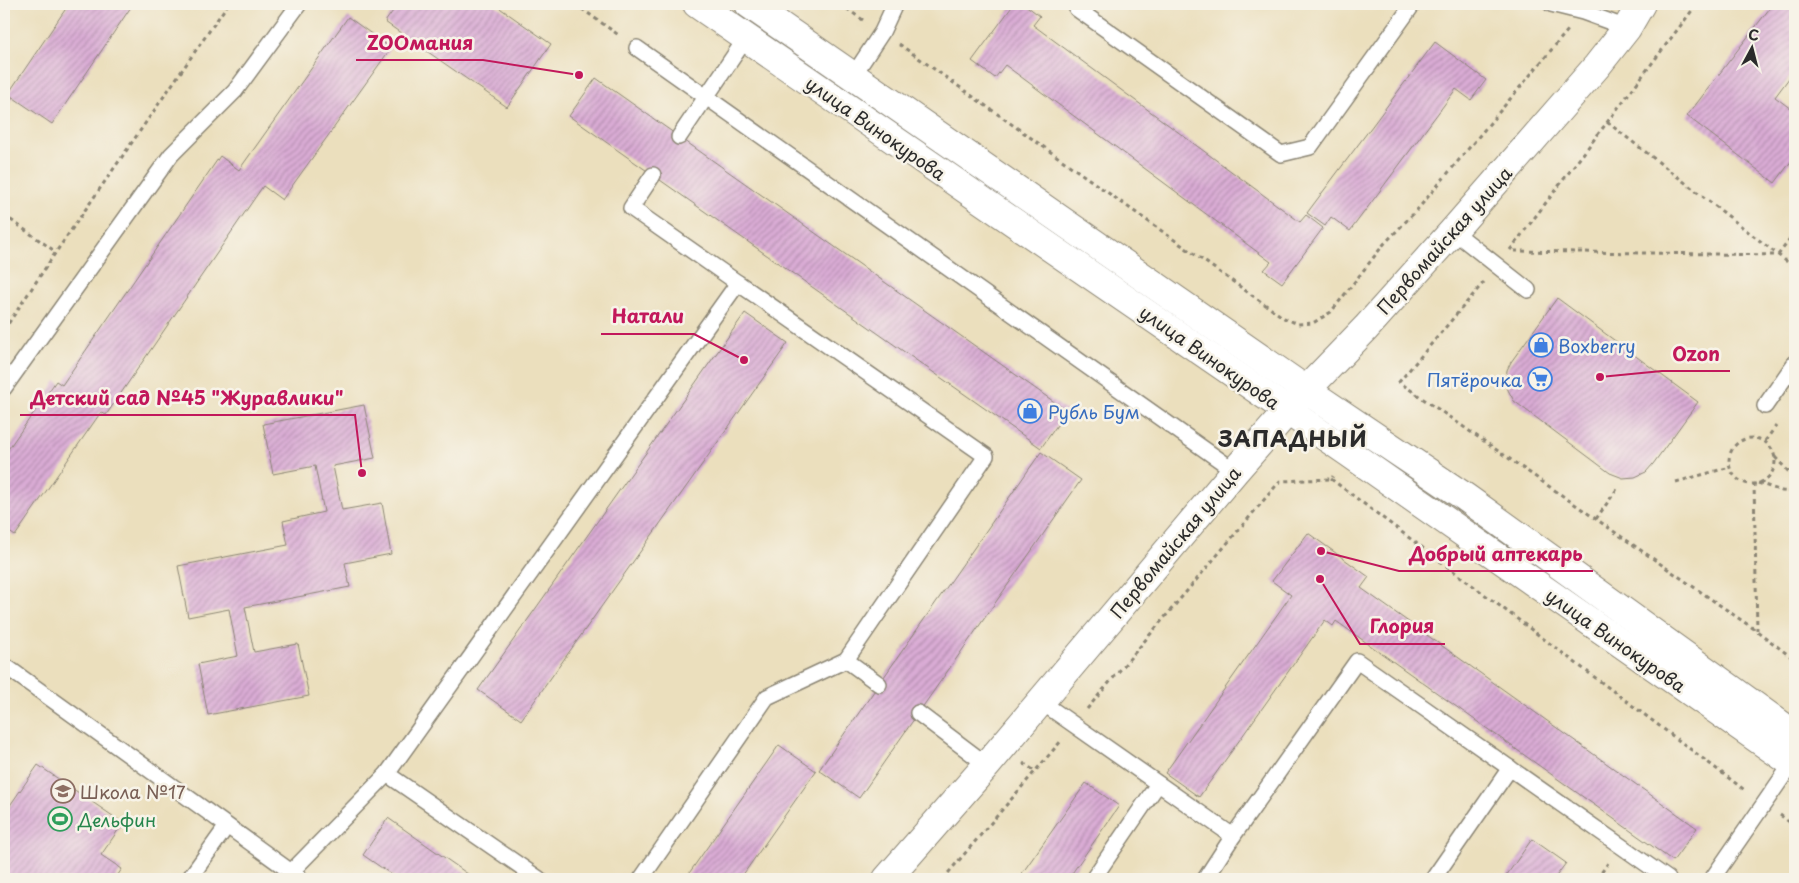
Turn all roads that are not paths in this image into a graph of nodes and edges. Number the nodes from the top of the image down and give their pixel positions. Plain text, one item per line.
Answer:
1 (299, 4) edge
2 (697, 4) edge
3 (895, 4) edge
4 (1078, 4) edge
5 (1413, 4) edge
6 (1551, 4) edge
7 (1641, 4) edge
8 (756, 9) edge
9 (1627, 28) junction
10 (746, 38) junction
11 (636, 48) road end
12 (853, 76) junction
13 (706, 97) junction
14 (836, 100) junction
15 (679, 137) dead end
16 (653, 175) dead end
17 (1453, 231) junction
18 (738, 283) junction
19 (1528, 290) dead end
20 (1795, 363) edge
21 (4, 388) edge
22 (1306, 390) junction
23 (1765, 406) dead end
24 (1288, 411) junction
25 (1235, 471) junction
26 (846, 660) junction
27 (4, 665) edge
28 (879, 684) dead end
29 (1040, 701) junction
30 (918, 713) dead end
31 (1795, 735) edge
32 (1794, 763) edge
33 (987, 765) junction
34 (1510, 768) junction
35 (387, 774) junction
36 (1158, 784) junction
37 (227, 826) junction
38 (1233, 836) junction
39 (296, 875) edge
40 (1664, 878) edge
41 (189, 879) edge
42 (539, 879) edge
43 (641, 879) edge
44 (887, 879) edge
45 (1093, 879) edge
46 (1205, 879) edge
47 (1433, 879) edge
48 (1712, 879) edge

1 - 21 lane
2 - 10 main road, улица Винокурова
3 - 12 lane
4 - 5 lane
6 - 9 lane
7 - 9 main road, Первомайская улица
8 - 10 main road
8 - 12 main road, улица Винокурова
9 - 17 main road, Первомайская улица
10 - 13 lane
10 - 14 main road, улица Винокурова
11 - 13 lane
12 - 14 main road
12 - 22 main road, улица Винокурова
13 - 15 lane
13 - 25 lane
14 - 24 main road, улица Винокурова
16 - 18 lane
17 - 19 lane
17 - 22 main road, Первомайская улица
18 - 26 lane
18 - 35 lane
20 - 23 lane
22 - 24 main road, Первомайская улица
22 - 31 main road, улица Винокурова
24 - 25 main road, Первомайская улица
24 - 32 main road, улица Винокурова
25 - 29 main road, Первомайская улица
26 - 28 lane
26 - 43 lane
27 - 37 lane
29 - 33 main road, Первомайская улица
29 - 36 lane
30 - 33 lane
32 - 48 lane
33 - 44 main road, Первомайская улица
34 - 38 lane
34 - 40 lane
34 - 47 lane
35 - 39 lane
35 - 42 lane
36 - 38 lane
36 - 45 lane
37 - 39 lane
37 - 41 lane
38 - 46 lane

